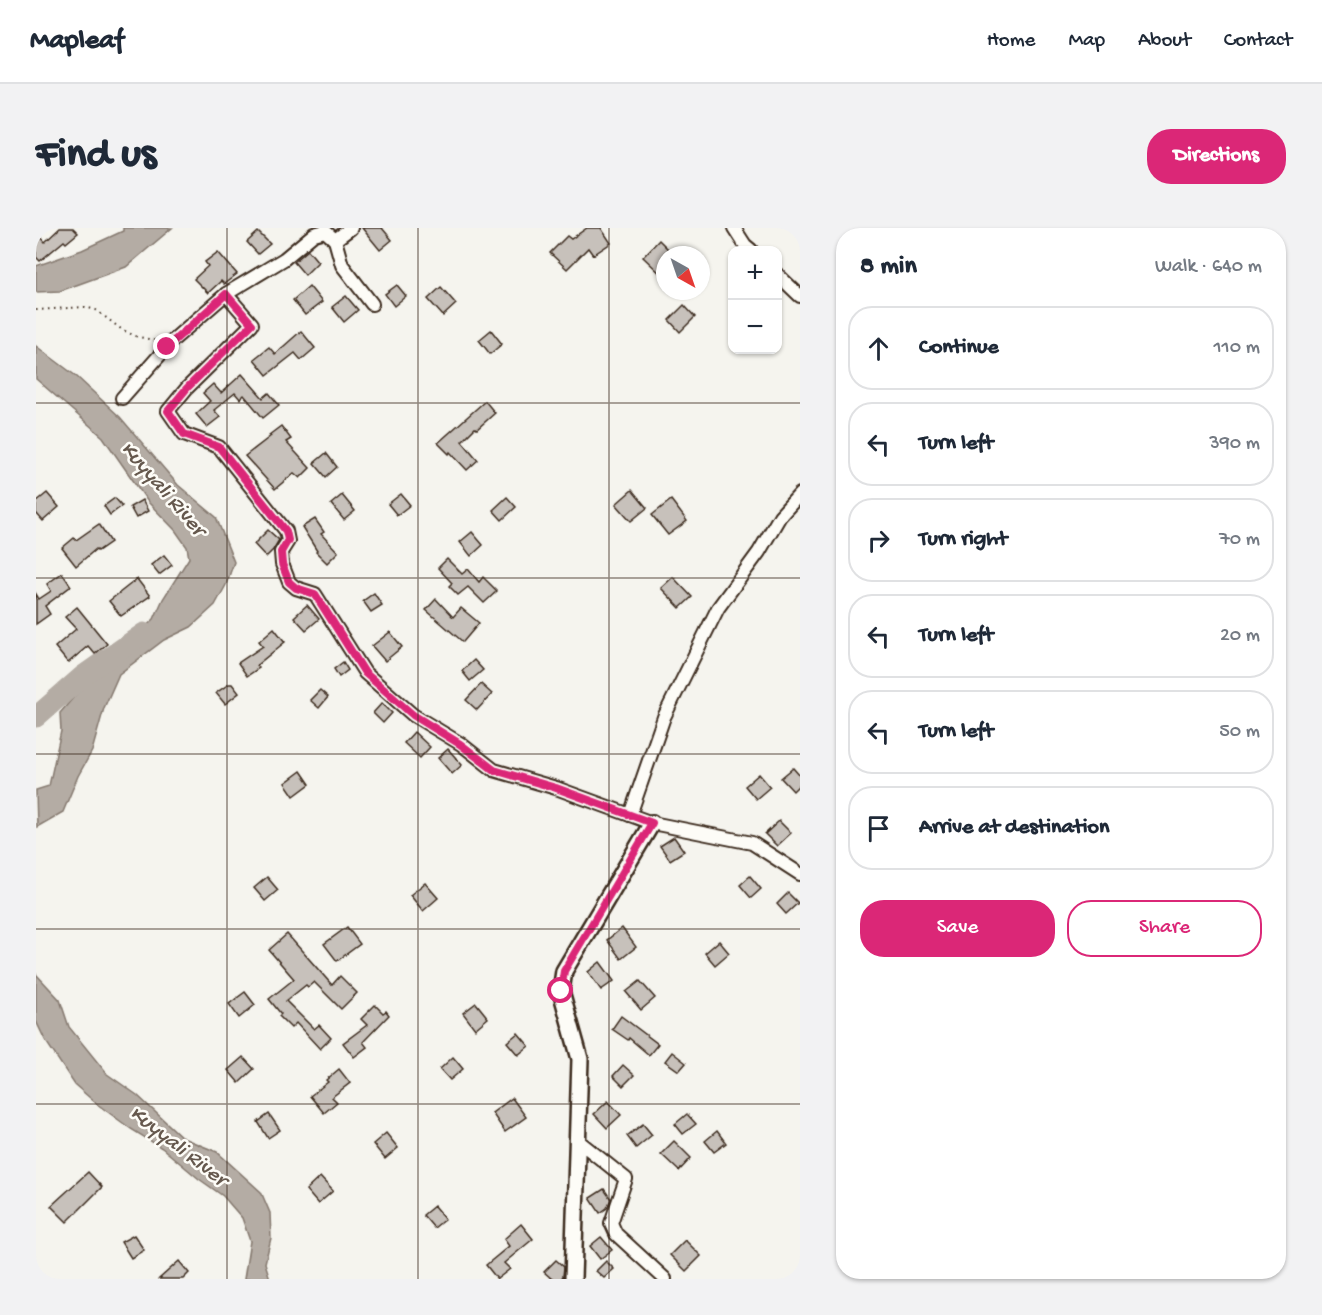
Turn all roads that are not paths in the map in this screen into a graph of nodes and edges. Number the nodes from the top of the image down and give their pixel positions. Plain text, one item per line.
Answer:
1 (351, 228) edge
2 (734, 228) edge
3 (335, 240) junction
4 (746, 246) edge
5 (782, 280) edge
6 (226, 294) junction
7 (800, 296) edge
8 (372, 304) dead end
9 (122, 398) dead end
10 (800, 494) edge
11 (630, 815) junction
12 (652, 823) junction
13 (800, 874) edge
14 (577, 1140) junction
15 (573, 1279) edge
16 (665, 1279) edge

1 - 3 street
2 - 4 street
3 - 6 street
3 - 8 street
5 - 7 street
6 - 9 street
6 - 11 street
10 - 11 street
11 - 12 street
12 - 13 street
12 - 14 street
14 - 15 street
14 - 16 street

